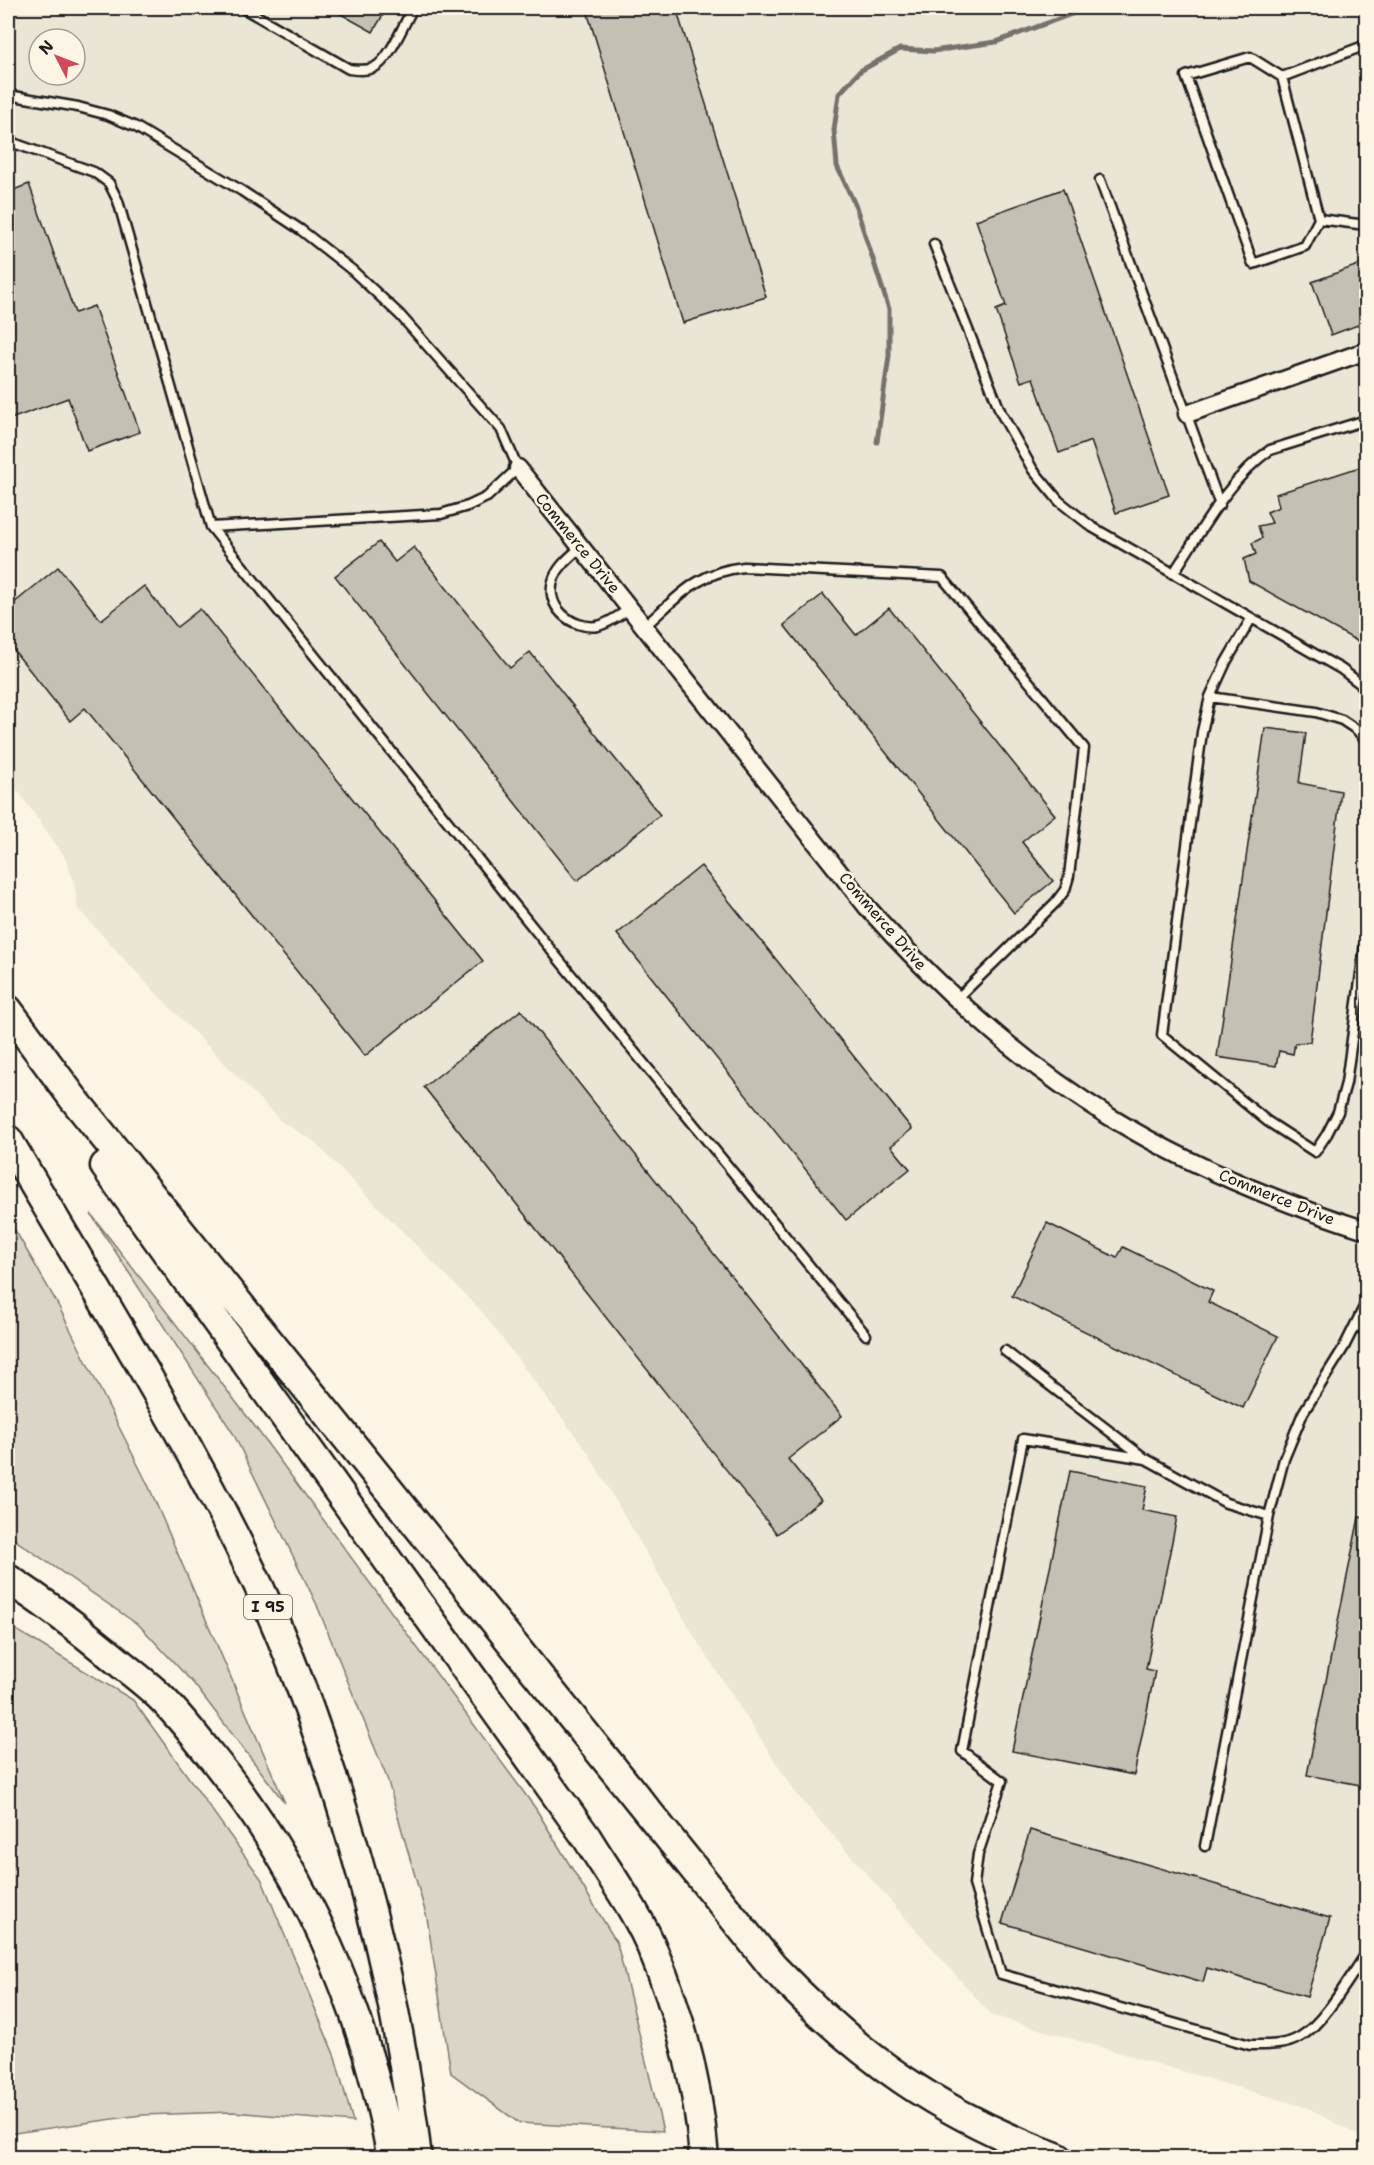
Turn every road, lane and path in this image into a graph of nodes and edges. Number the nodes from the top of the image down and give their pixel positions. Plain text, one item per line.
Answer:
1 (243, 8) edge
2 (413, 8) edge
3 (1366, 45) edge
4 (1282, 76) junction
5 (8, 95) edge
6 (8, 141) edge
7 (1100, 180) dead end
8 (1319, 219) junction
9 (1366, 225) edge
10 (934, 244) dead end
11 (1366, 351) edge
12 (1186, 414) junction
13 (1366, 420) edge
14 (518, 468) junction
15 (1220, 504) junction
16 (211, 528) junction
17 (581, 547) junction
18 (1173, 574) junction
19 (631, 608) junction
20 (1251, 619) junction
21 (645, 626) junction
22 (1366, 688) edge
23 (1210, 698) junction
24 (1366, 741) edge
25 (1366, 937) edge
26 (957, 999) junction
27 (8, 1010) edge
28 (8, 1024) edge
29 (8, 1140) edge
30 (1366, 1230) edge
31 (1366, 1303) edge
32 (1356, 1326) junction
33 (1366, 1329) edge
34 (866, 1335) dead end
35 (1005, 1351) dead end
36 (1146, 1459) junction
37 (1269, 1516) junction
38 (8, 1579) edge
39 (1205, 1846) dead end
40 (1366, 1954) edge
41 (399, 2121) junction
42 (703, 2144) edge
43 (392, 2157) edge
44 (417, 2157) edge
45 (1058, 2157) edge

1 - 2 lane
3 - 4 lane
4 - 8 lane
4 - 8 lane
5 - 14 lane
6 - 16 lane
7 - 12 lane
8 - 9 lane
10 - 18 lane
11 - 12 street
12 - 15 lane
13 - 15 lane
14 - 16 lane
14 - 17 street, Commerce Drive
15 - 18 lane
16 - 34 lane
17 - 19 street, Commerce Drive
17 - 19 lane
18 - 20 lane
19 - 21 street, Commerce Drive
20 - 22 lane
20 - 23 lane
21 - 26 street, Commerce Drive
21 - 26 lane
23 - 24 lane
23 - 25 lane
26 - 30 street, Commerce Drive
27 - 45 highway
28 - 42 highway
29 - 41 highway, I 95
31 - 32 lane
32 - 33 lane
32 - 37 lane
35 - 36 lane
36 - 37 lane
36 - 40 lane
37 - 39 lane
38 - 41 highway
41 - 43 highway
41 - 44 highway, I 95

